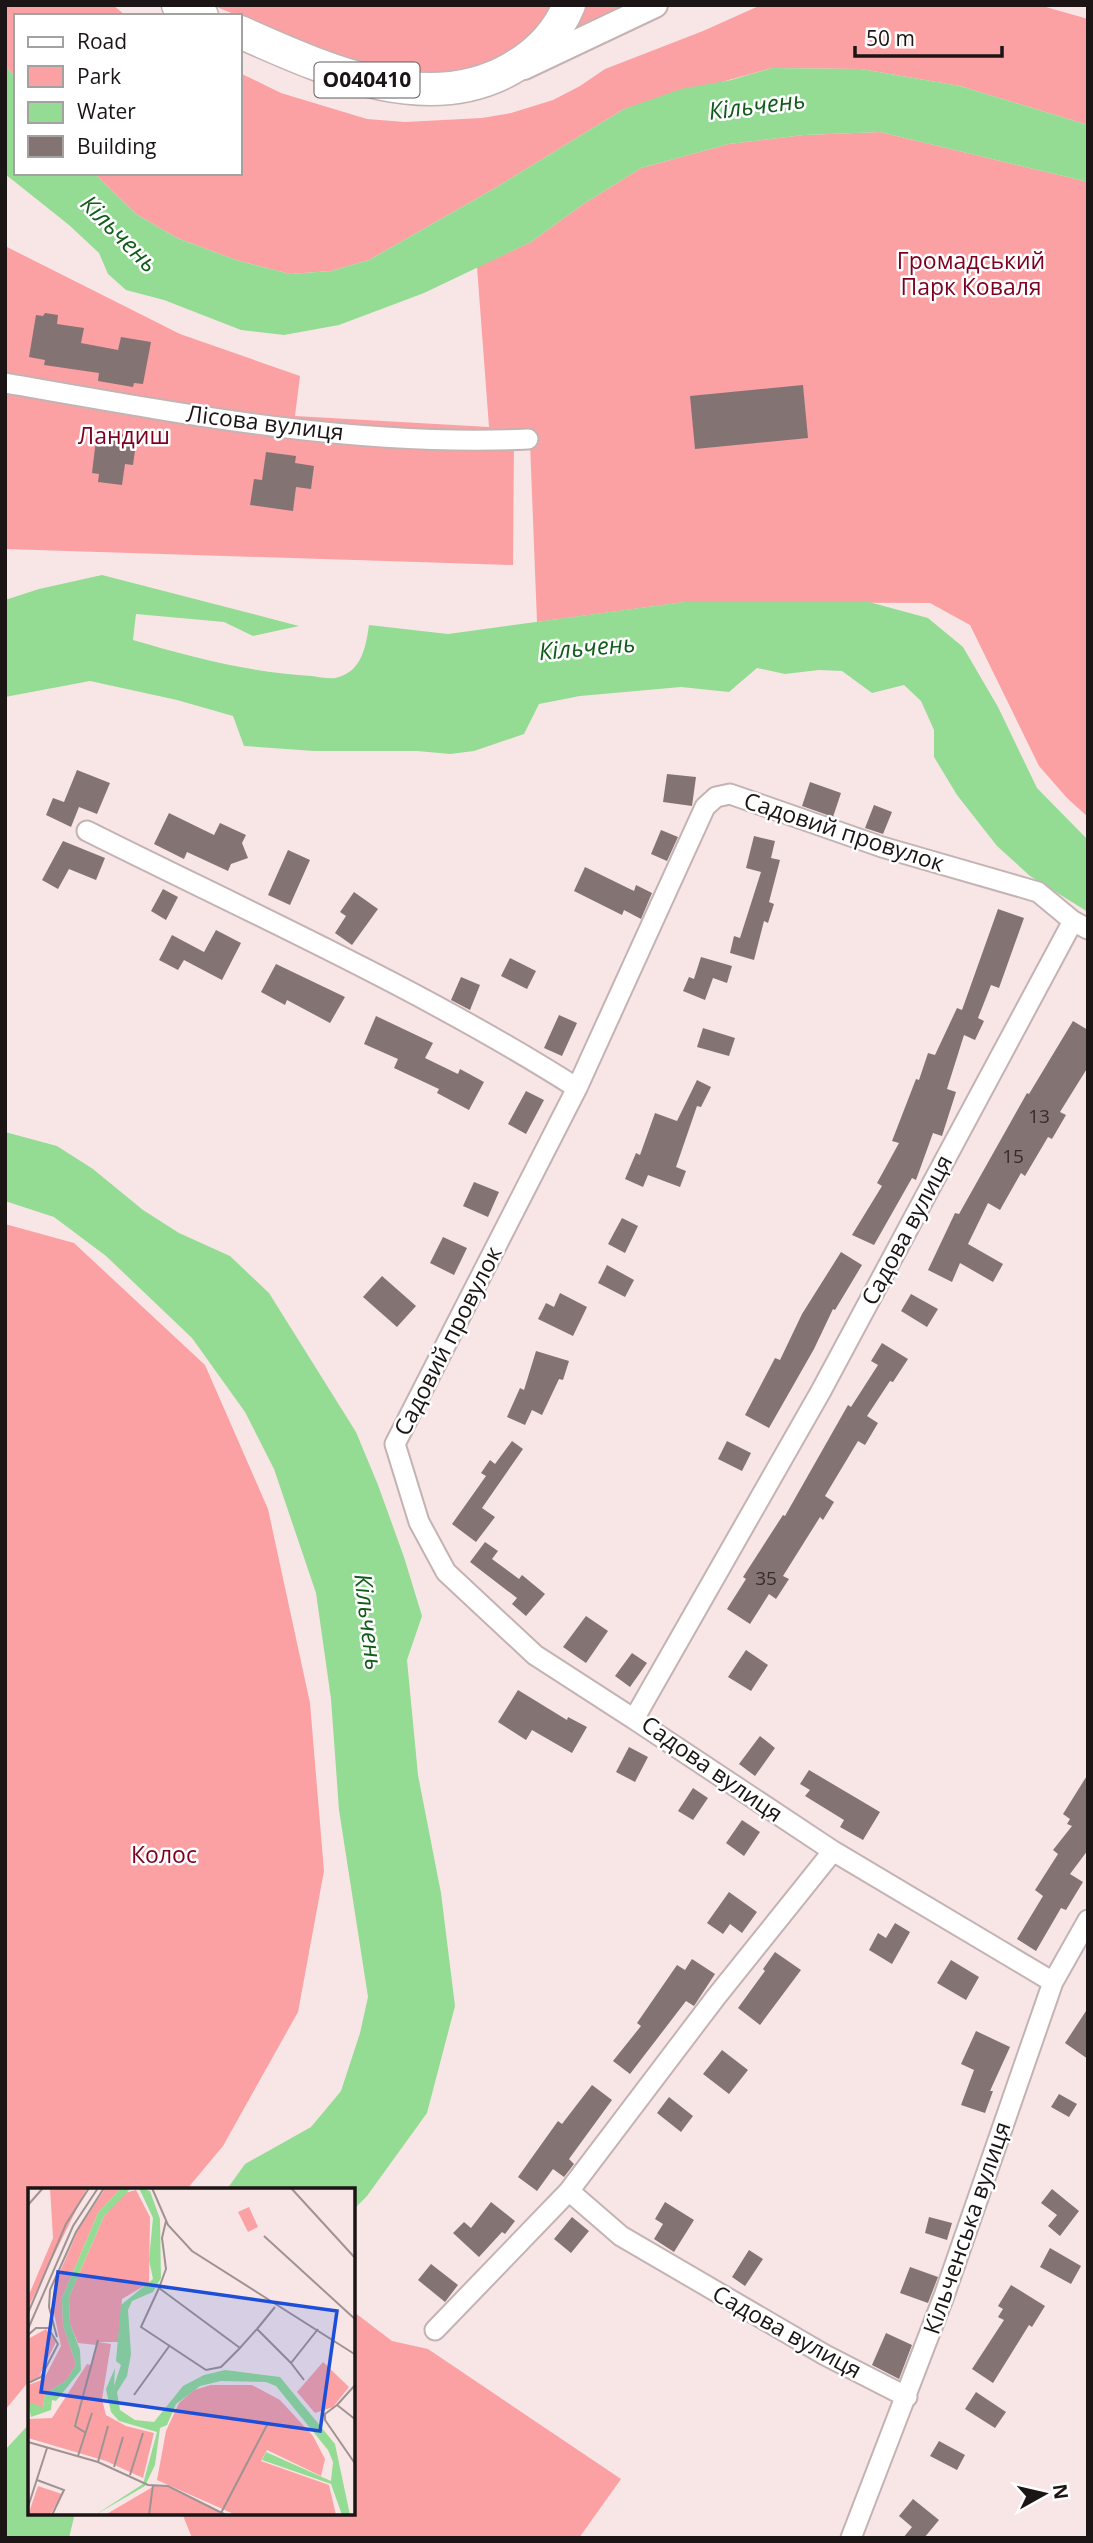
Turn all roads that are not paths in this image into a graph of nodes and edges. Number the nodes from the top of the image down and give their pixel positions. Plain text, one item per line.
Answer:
1 (178, 5) edge
2 (569, 5) edge
3 (655, 5) edge
4 (198, 14) edge
5 (242, 33) edge
6 (500, 75) junction
7 (5, 383) edge
8 (528, 439) dead end
9 (87, 831) dead end
10 (1080, 925) edge
11 (577, 1088) junction
12 (634, 1719) junction
13 (833, 1851) junction
14 (1088, 1920) edge
15 (1053, 1982) junction
16 (569, 2191) junction
17 (435, 2330) dead end
18 (907, 2397) junction
19 (851, 2538) edge

1 - 4 highway
2 - 6 highway, О040410
3 - 6 street
5 - 6 highway, О040410
7 - 8 street, Лісова вулиця
9 - 11 street
10 - 11 street, Садовий провулок
10 - 12 street, Садова вулиця
11 - 12 street, Садовий провулок
12 - 13 street, Садова вулиця
13 - 15 street, Садова вулиця
13 - 16 street
14 - 15 street, Кільченська вулиця
15 - 18 street, Кільченська вулиця
16 - 17 street
16 - 18 street, Садова вулиця
18 - 19 street, Кільченська вулиця

